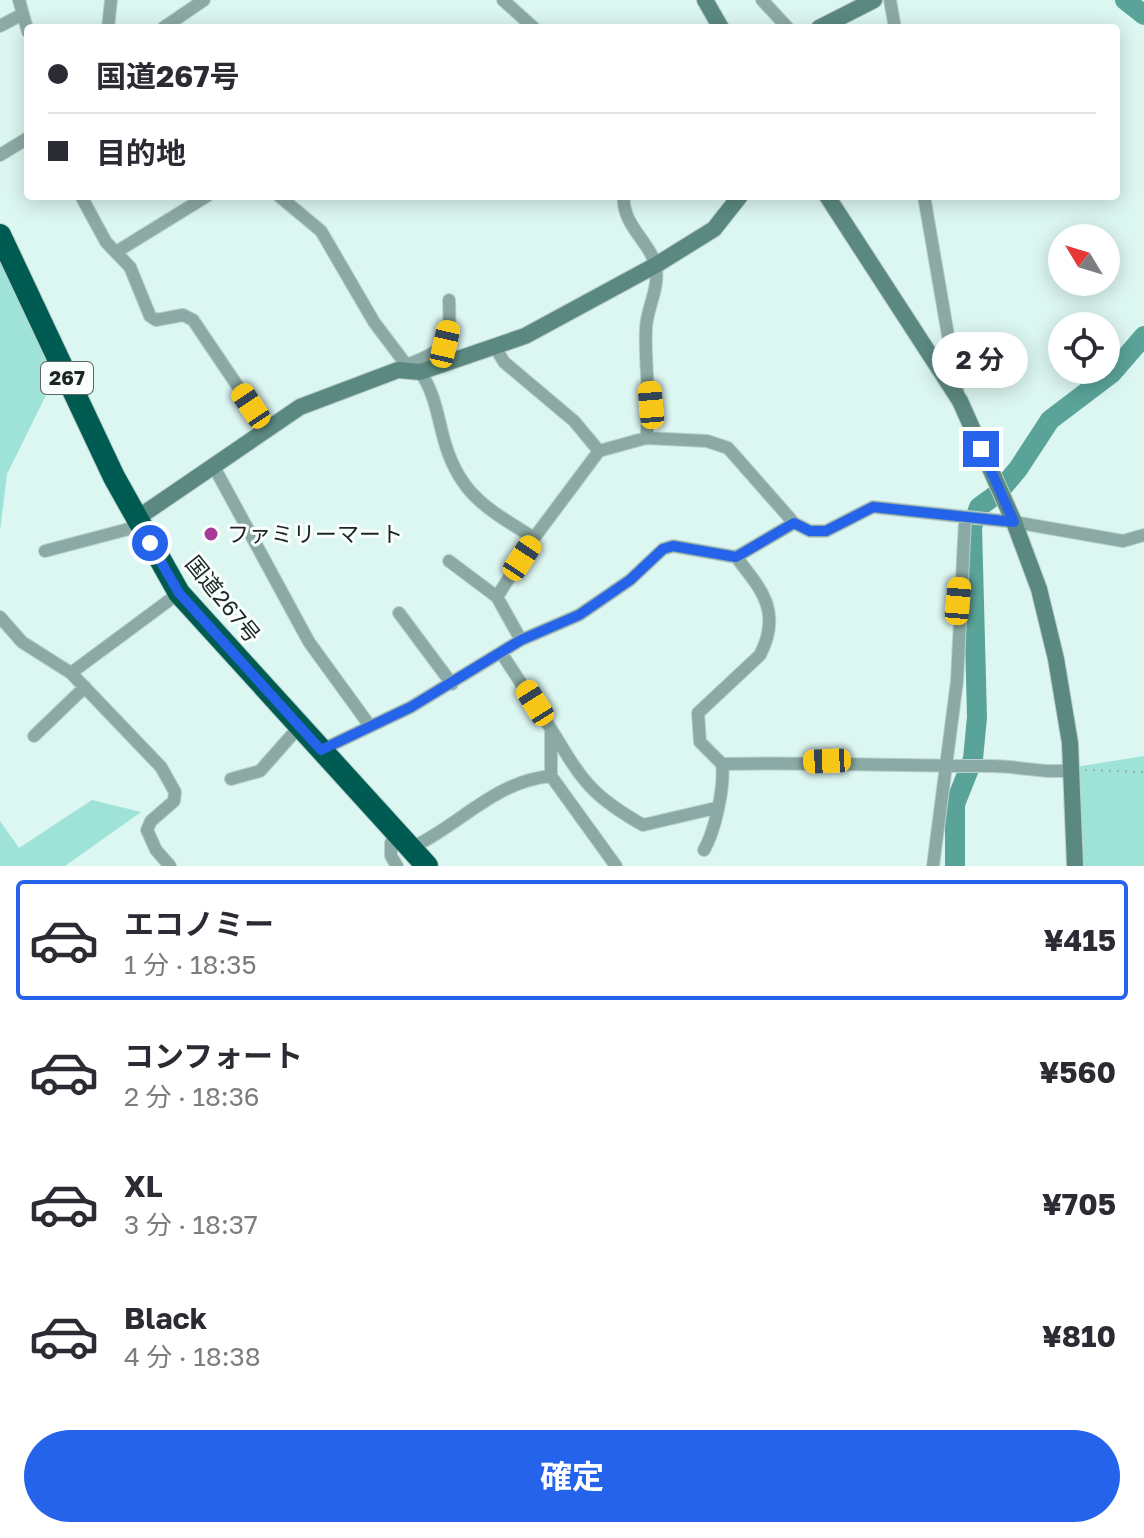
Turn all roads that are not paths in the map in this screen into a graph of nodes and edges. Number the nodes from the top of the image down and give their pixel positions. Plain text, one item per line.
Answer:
1 (19, 0) edge
2 (111, 0) edge
3 (204, 0) edge
4 (503, 0) edge
5 (705, 0) edge
6 (762, 0) edge
7 (874, 0) edge
8 (890, 0) edge
9 (23, 14) junction
10 (26, 24) edge
11 (108, 24) edge
12 (169, 24) edge
13 (530, 24) edge
14 (719, 24) edge
15 (784, 24) edge
16 (827, 24) edge
17 (894, 24) edge
18 (0, 26) edge
19 (24, 140) edge
20 (0, 155) edge
21 (83, 200) edge
22 (200, 200) edge
23 (284, 200) edge
24 (624, 200) edge
25 (737, 200) edge
26 (830, 200) edge
27 (925, 200) edge
28 (0, 235) edge
29 (116, 252) junction
30 (656, 265) junction
31 (449, 300) dead end
32 (495, 347) junction
33 (413, 370) junction
34 (960, 401) junction
35 (266, 428) junction
36 (646, 438) junction
37 (599, 451) junction
38 (213, 465) junction
39 (965, 519) junction
40 (1014, 522) junction
41 (138, 523) junction
42 (794, 523) junction
43 (1144, 535) edge
44 (534, 538) junction
45 (45, 551) dead end
46 (736, 557) junction
47 (449, 561) dead end
48 (179, 593) junction
49 (497, 597) junction
50 (399, 613) dead end
51 (0, 617) edge
52 (521, 640) junction
53 (502, 654) junction
54 (71, 673) junction
55 (452, 684) junction
56 (85, 687) junction
57 (370, 726) junction
58 (299, 727) junction
59 (551, 729) junction
60 (34, 736) dead end
61 (321, 750) junction
62 (722, 764) junction
63 (943, 766) junction
64 (1071, 770) junction
65 (551, 776) junction
66 (231, 779) dead end
67 (716, 808) junction
68 (405, 841) junction
69 (704, 850) dead end
70 (170, 866) edge
71 (397, 866) edge
72 (427, 866) edge
73 (616, 866) edge
74 (933, 866) edge
75 (1075, 866) edge

1 - 9 street
2 - 11 street
3 - 12 street
4 - 13 street
5 - 14 street
6 - 15 street
7 - 16 street
8 - 17 street
9 - 10 street
9 - 18 street
19 - 20 street
21 - 29 street
22 - 29 street
23 - 33 street
24 - 30 street
25 - 30 street
26 - 34 street
27 - 34 street
28 - 41 highway, 国道267号 / 267
29 - 35 street
30 - 32 street
30 - 36 street
31 - 33 street
32 - 33 street
32 - 37 street
33 - 35 street
33 - 44 street
34 - 40 street
35 - 38 street
36 - 37 street
36 - 42 street
37 - 44 street
38 - 41 street
38 - 57 street
39 - 40 street
39 - 42 street
39 - 63 street
40 - 43 street
40 - 64 street
41 - 45 street
41 - 48 highway, 国道267号 / 267
42 - 46 street
44 - 49 street
46 - 52 street
46 - 62 street
47 - 49 street
48 - 54 street
48 - 58 highway, 国道267号 / 267
49 - 52 street
50 - 55 street
51 - 54 street
52 - 53 street
53 - 55 street
53 - 59 street
54 - 56 street
55 - 57 street
56 - 60 street
56 - 70 street
57 - 61 street
58 - 61 highway, 国道267号 / 267
58 - 66 street
59 - 65 street
59 - 67 street
61 - 68 highway, 国道267号 / 267
62 - 63 street
62 - 67 street
63 - 64 street
63 - 74 street
64 - 75 street
65 - 68 street
65 - 73 street
67 - 69 street
68 - 71 street
68 - 72 highway, 国道267号 / 267

